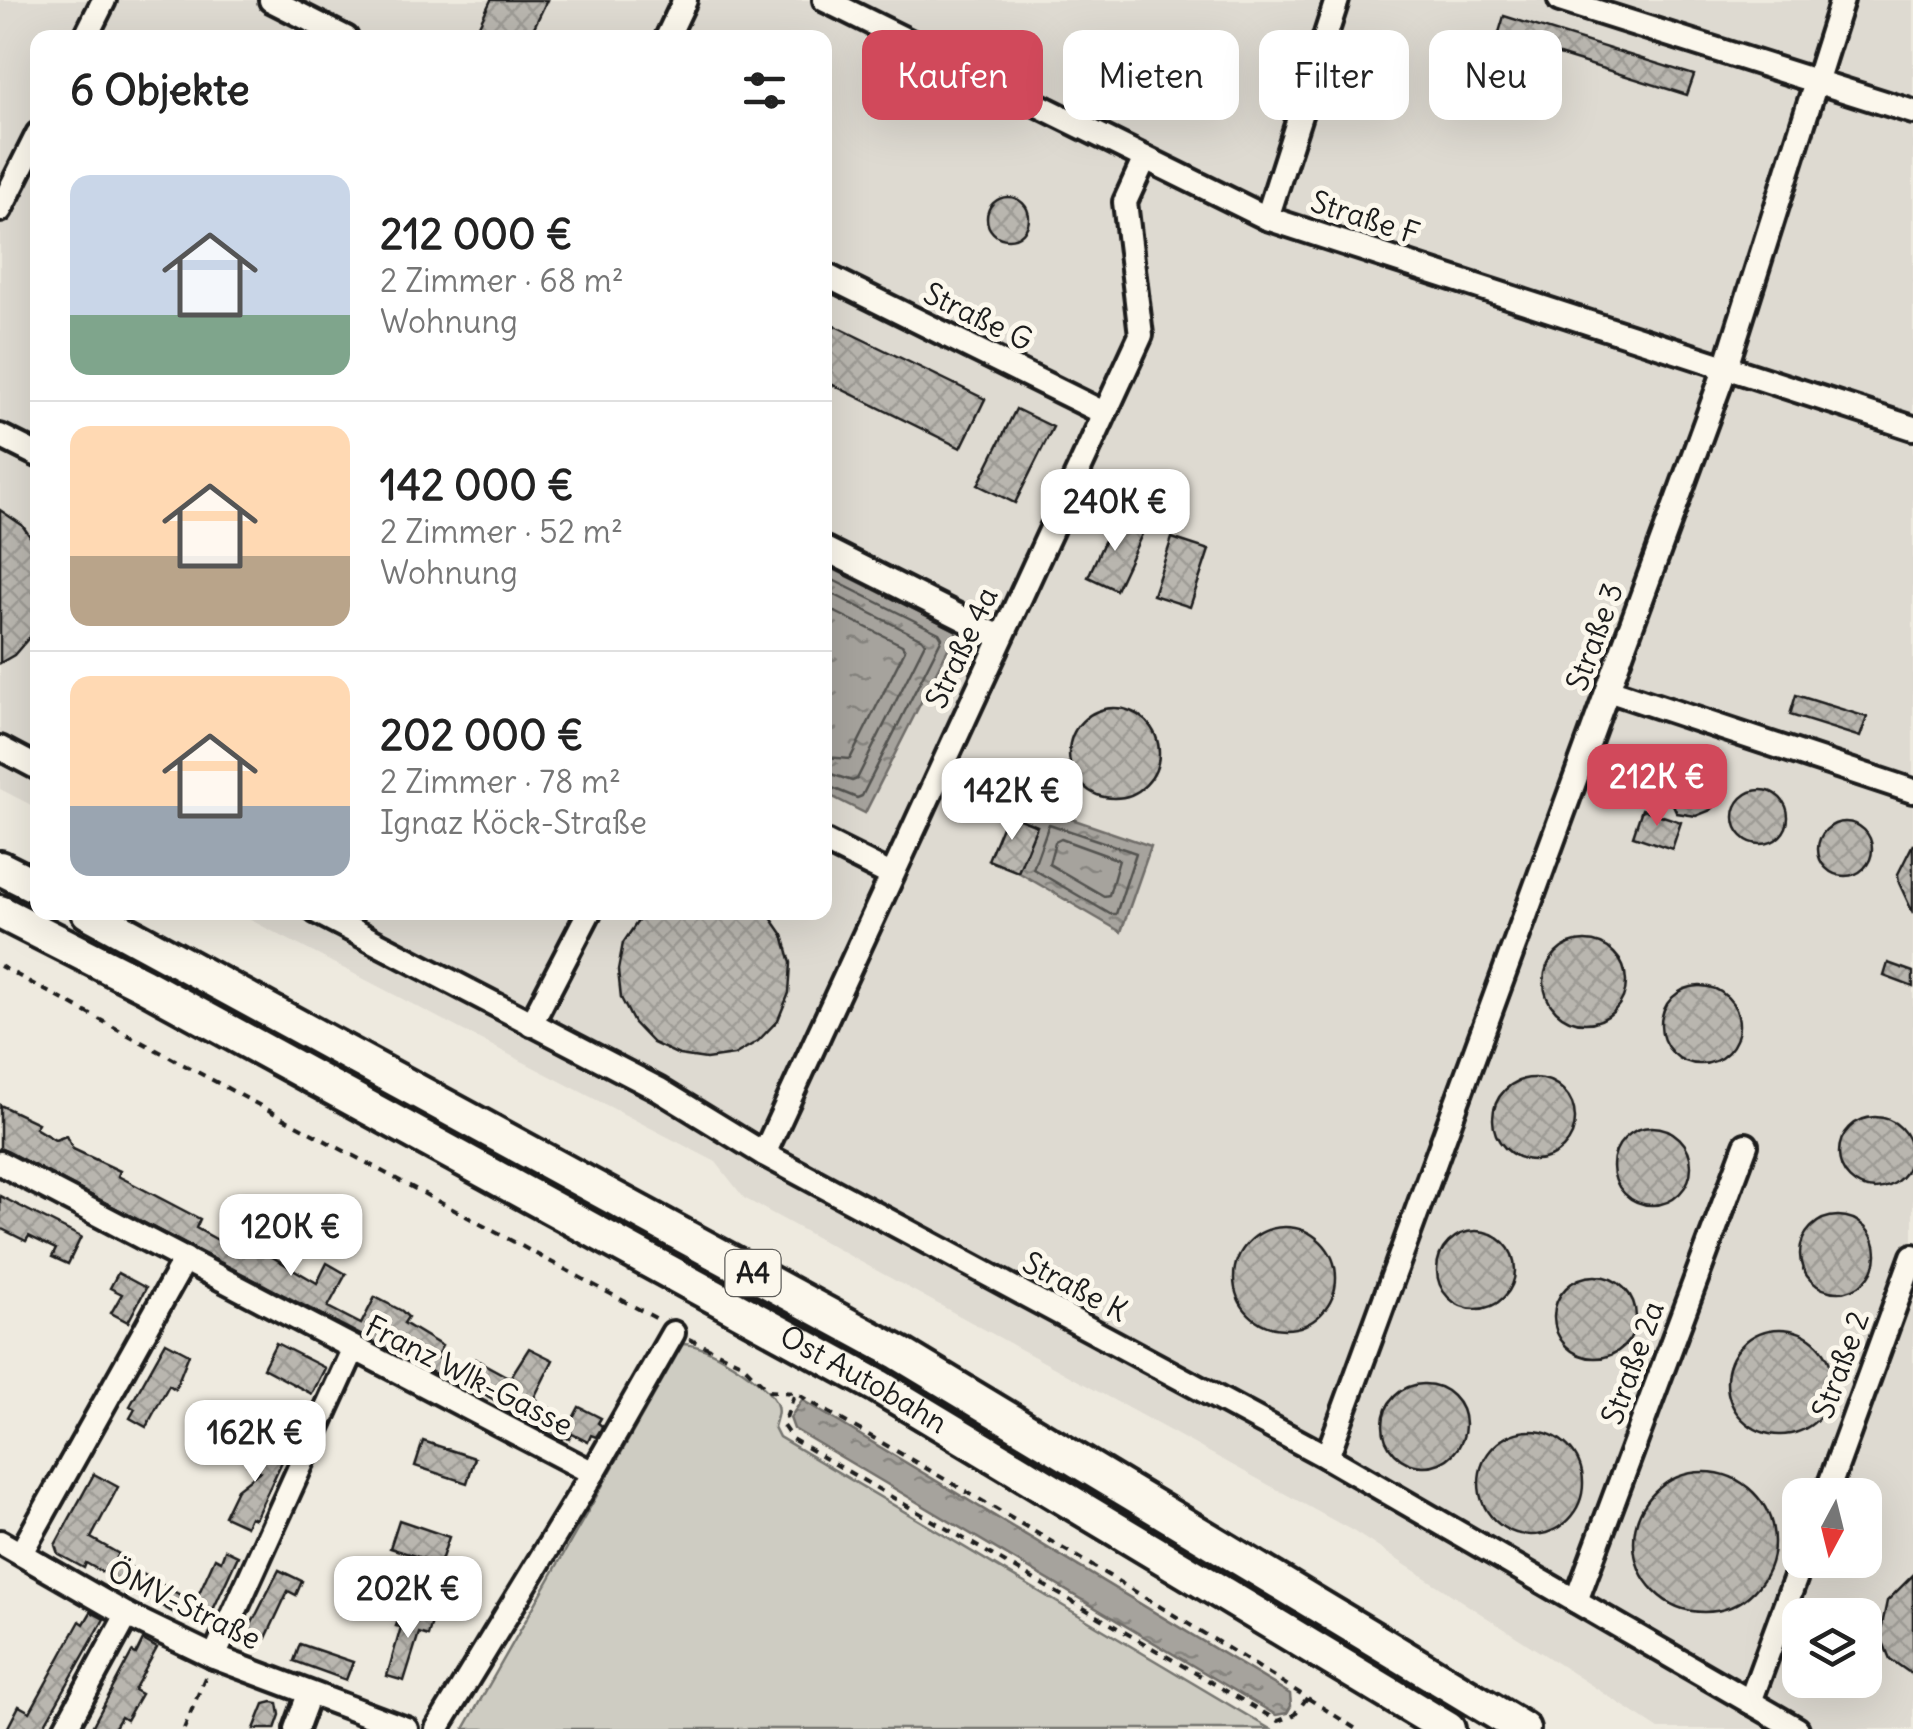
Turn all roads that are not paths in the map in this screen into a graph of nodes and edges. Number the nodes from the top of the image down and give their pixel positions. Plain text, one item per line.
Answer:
1 (104, 0) edge
2 (271, 0) edge
3 (685, 0) edge
4 (825, 0) edge
5 (1338, 0) edge
6 (1560, 0) edge
7 (1842, 0) edge
8 (89, 30) edge
9 (330, 30) edge
10 (671, 30) edge
11 (1816, 82) junction
12 (1913, 112) edge
13 (30, 155) edge
14 (1146, 158) junction
15 (0, 210) edge
16 (1268, 218) junction
17 (832, 277) edge
18 (1726, 367) junction
19 (1104, 413) junction
20 (1913, 428) edge
21 (0, 436) edge
22 (30, 450) edge
23 (832, 552) edge
24 (1000, 636) junction
25 (1608, 690) junction
26 (0, 748) edge
27 (30, 763) edge
28 (1913, 791) edge
29 (832, 846) edge
30 (0, 868) edge
31 (891, 875) junction
32 (30, 883) edge
33 (0, 912) edge
34 (103, 920) edge
35 (332, 920) edge
36 (585, 920) edge
37 (532, 1024) junction
38 (1746, 1145) dead end
39 (764, 1154) junction
40 (0, 1164) edge
41 (1913, 1256) edge
42 (185, 1259) junction
43 (674, 1333) road end
44 (354, 1350) junction
45 (1326, 1457) junction
46 (593, 1474) junction
47 (1832, 1478) edge
48 (10, 1547) edge
49 (1795, 1578) edge
50 (1576, 1601) junction
51 (127, 1615) junction
52 (214, 1657) junction
53 (309, 1694) junction
54 (1750, 1702) junction
55 (65, 1729) edge
56 (296, 1729) edge
57 (406, 1729) edge
58 (436, 1729) edge
59 (1448, 1729) edge
60 (1523, 1729) edge
61 (1797, 1729) edge

1 - 8 street
2 - 9 street
3 - 10 street
4 - 14 street, Straße F
5 - 16 street
6 - 11 street
7 - 11 street, Straße 3
11 - 12 street
11 - 18 street, Straße 3
13 - 15 street
14 - 16 street, Straße F
14 - 19 street, Straße 4a
16 - 18 street, Straße F
17 - 19 street, Straße G
18 - 20 street, Straße F
18 - 25 street, Straße 3
19 - 24 street, Straße 4a
21 - 22 street
23 - 24 street
24 - 31 street, Straße 4a
25 - 28 street
25 - 45 street, Straße 3
26 - 27 street
29 - 31 street
30 - 32 highway
31 - 39 street, Straße 4a
33 - 59 highway, Ost Autobahn / A4
34 - 60 highway, Ost Autobahn / A4
35 - 37 street, Straße K
36 - 37 street
37 - 39 street, Straße K
38 - 50 street, Straße 2a
39 - 45 street, Straße K
40 - 42 street, Franz Wlk-Gasse
41 - 47 street, Straße 2
42 - 44 street, Franz Wlk-Gasse
42 - 48 street
43 - 46 street
44 - 46 street, Franz Wlk-Gasse
44 - 52 street
45 - 50 street, Straße K
46 - 58 street
48 - 51 street, ÖMV-Straße
49 - 54 street
50 - 54 street, Straße K
51 - 52 street, ÖMV-Straße
51 - 55 street
52 - 53 street, ÖMV-Straße
53 - 56 street
53 - 57 street, ÖMV-Straße
54 - 61 street, Straße K

